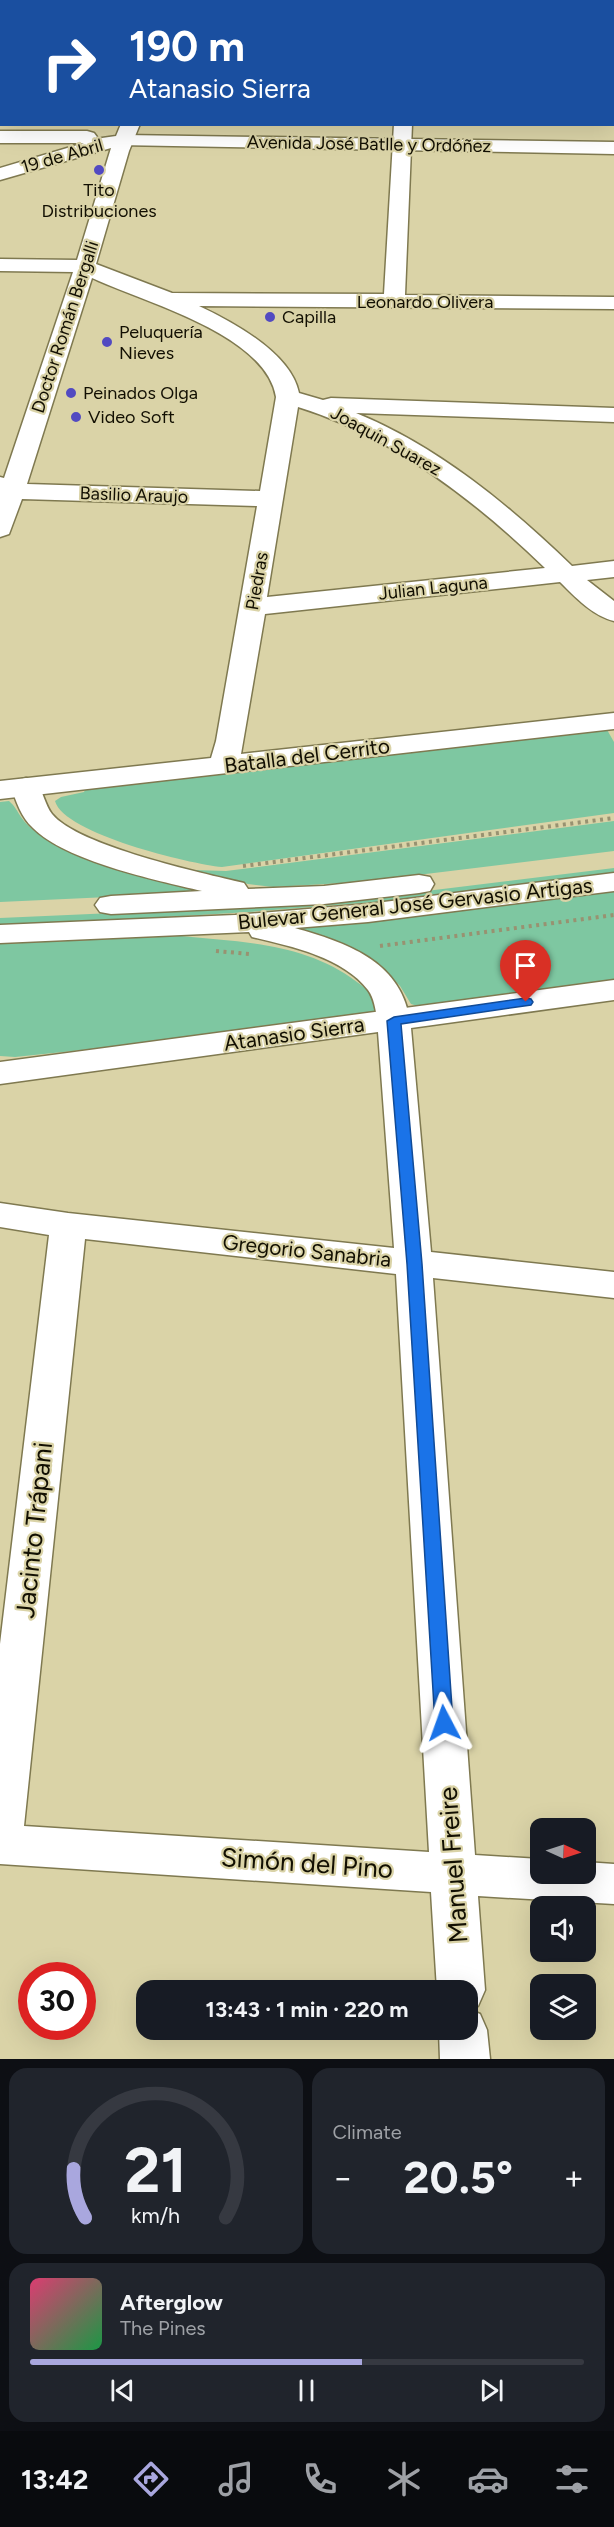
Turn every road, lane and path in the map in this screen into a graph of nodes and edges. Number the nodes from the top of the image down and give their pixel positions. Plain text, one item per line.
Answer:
1 (128, 134) edge
2 (402, 135) edge
3 (0, 136) edge
4 (614, 140) edge
5 (79, 142) junction
6 (614, 148) edge
7 (0, 174) edge
8 (0, 265) edge
9 (85, 267) junction
10 (165, 298) junction
11 (394, 301) junction
12 (614, 303) edge
13 (288, 397) junction
14 (318, 404) junction
15 (614, 415) edge
16 (28, 444) junction
17 (0, 450) edge
18 (6, 488) edge
19 (271, 499) junction
20 (0, 529) edge
21 (614, 569) edge
22 (564, 574) junction
23 (252, 607) junction
24 (614, 614) edge
25 (614, 721) edge
26 (224, 765) junction
27 (13, 789) edge
28 (614, 818) edge
29 (614, 859) edge
30 (234, 867) dead end
31 (614, 882) edge
32 (267, 898) junction
33 (0, 911) edge
34 (235, 924) junction
35 (0, 933) edge
36 (614, 990) edge
37 (394, 1021) junction
38 (3, 1072) edge
39 (0, 1215) edge
40 (68, 1225) junction
41 (414, 1264) junction
42 (614, 1285) edge
43 (0, 1835) edge
44 (0, 1844) edge
45 (453, 1872) junction
46 (614, 1884) edge
47 (460, 1980) edge
48 (464, 2040) edge
49 (465, 2059) edge

1 - 2 street, Avenida José Batlle y Ordóñez
1 - 5 street, 19 de Abril
1 - 9 street, Doctor Román Bergalli
2 - 4 street, Avenida José Batlle y Ordóñez
2 - 6 street, Avenida José Batlle y Ordóñez
2 - 11 street
3 - 5 street
5 - 7 street, 19 de Abril
8 - 9 street
9 - 10 street
9 - 16 street, Doctor Román Bergalli
10 - 11 street, Leonardo Olivera
10 - 13 street
11 - 12 street, Leonardo Olivera
13 - 14 street, Joaquin Suarez
13 - 19 street, Piedras
14 - 15 street
14 - 22 street, Joaquin Suarez
16 - 17 street
16 - 18 street, Doctor Román Bergalli
18 - 19 street, Basilio Araujo
18 - 20 street, Doctor Román Bergalli
19 - 23 street, Piedras
21 - 22 street, Julian Laguna
22 - 23 street, Julian Laguna
22 - 24 street, Joaquin Suarez
23 - 26 street, Piedras
25 - 26 street, Batalla del Cerrito
26 - 27 street, Batalla del Cerrito
27 - 32 street
28 - 30 path
29 - 32 street, Bulevar General José Gervasio Artigas
31 - 34 street, Bulevar General José Gervasio Artigas
32 - 33 street, Bulevar General José Gervasio Artigas
34 - 35 street, Bulevar General José Gervasio Artigas
34 - 37 street, Manuel Freire
36 - 37 street, Atanasio Sierra
37 - 38 street, Atanasio Sierra
37 - 41 street, Manuel Freire
39 - 40 street, Gregorio Sanabria
40 - 41 street, Gregorio Sanabria
40 - 43 street, Jacinto Trápani
41 - 42 street, Gregorio Sanabria
41 - 45 street, Manuel Freire
44 - 45 street, Simón del Pino
45 - 46 street, Simón del Pino
45 - 47 street, Manuel Freire
48 - 49 street

